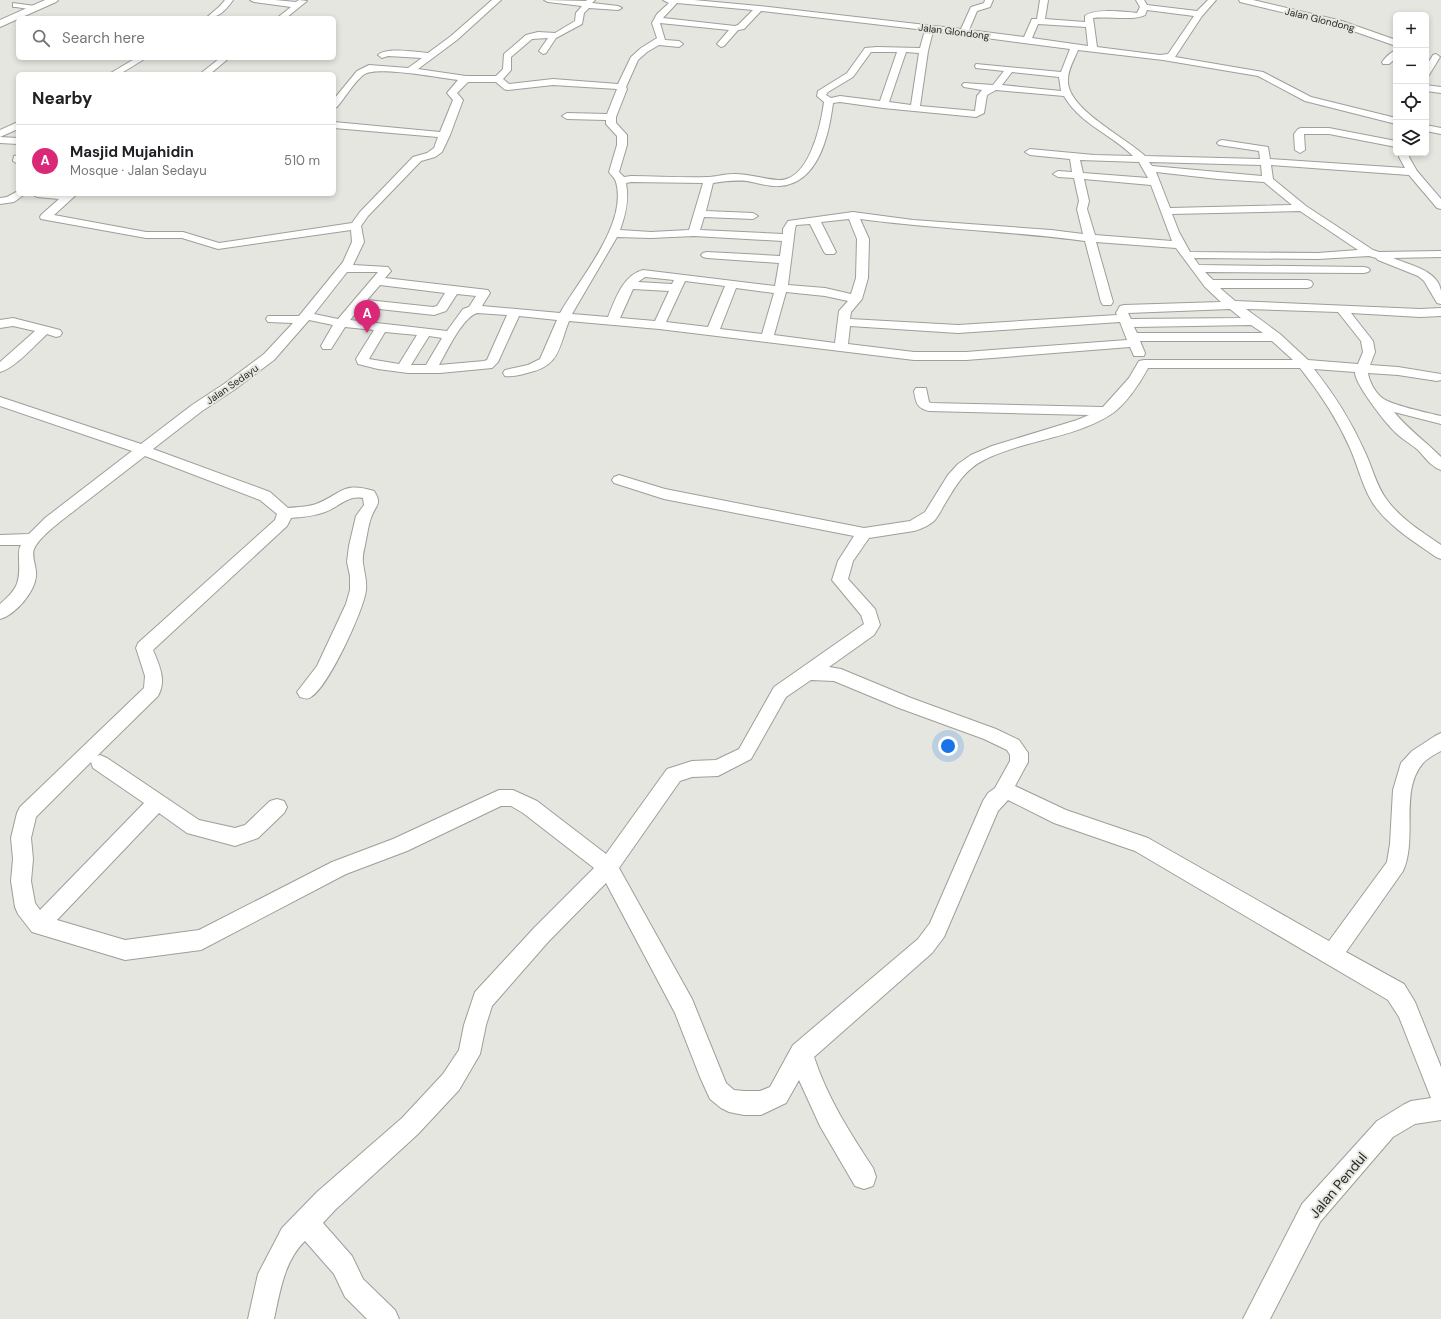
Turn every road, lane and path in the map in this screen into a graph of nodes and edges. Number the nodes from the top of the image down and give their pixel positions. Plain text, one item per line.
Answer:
1 (53, 0) edge
2 (229, 0) edge
3 (254, 0) edge
4 (497, 0) edge
5 (548, 0) edge
6 (671, 0) edge
7 (989, 0) edge
8 (1044, 0) edge
9 (1212, 0) edge
10 (1243, 0) edge
11 (301, 2) edge
12 (718, 2) edge
13 (588, 3) edge
14 (1142, 3) edge
15 (16, 5) dead end
16 (35, 8) junction
17 (618, 8) dead end
18 (759, 8) junction
19 (1199, 14) junction
20 (18, 16) edge
21 (212, 16) edge
22 (284, 16) edge
23 (16, 17) edge
24 (658, 20) junction
25 (1041, 20) junction
26 (0, 24) edge
27 (1090, 25) junction
28 (735, 28) junction
29 (930, 28) junction
30 (964, 32) junction
31 (554, 36) junction
32 (1027, 40) junction
33 (658, 42) junction
34 (1393, 42) edge
35 (679, 44) dead end
36 (721, 44) dead end
37 (1075, 46) junction
38 (1093, 48) junction
39 (543, 51) dead end
40 (902, 51) junction
41 (924, 51) junction
42 (640, 54) junction
43 (382, 55) dead end
44 (1393, 55) edge
45 (1429, 55) edge
46 (430, 56) junction
47 (651, 56) dead end
48 (1166, 58) junction
49 (1439, 58) edge
50 (138, 60) edge
51 (222, 60) edge
52 (1386, 62) dead end
53 (1060, 63) junction
54 (980, 66) dead end
55 (1008, 69) junction
56 (1429, 70) edge
57 (410, 71) junction
58 (117, 72) edge
59 (207, 72) edge
60 (1048, 73) junction
61 (1064, 75) junction
62 (466, 78) junction
63 (498, 79) junction
64 (967, 85) dead end
65 (621, 87) junction
66 (994, 88) junction
67 (1429, 88) edge
68 (1441, 90) edge
69 (1068, 94) junction
70 (830, 101) junction
71 (336, 103) edge
72 (883, 105) junction
73 (915, 108) junction
74 (567, 116) dead end
75 (611, 117) junction
76 (1393, 120) edge
77 (336, 125) edge
78 (16, 126) edge
79 (1429, 129) edge
80 (1441, 131) edge
81 (0, 134) edge
82 (445, 135) junction
83 (0, 140) edge
84 (16, 141) edge
85 (1222, 143) dead end
86 (1393, 143) edge
87 (1300, 150) dead end
88 (1030, 152) dead end
89 (1404, 156) edge
90 (1020, 159) dead end
91 (1142, 159) junction
92 (1075, 160) junction
93 (1266, 162) junction
94 (1148, 168) junction
95 (1412, 172) junction
96 (1058, 174) dead end
97 (1079, 176) junction
98 (1267, 179) junction
99 (709, 180) junction
100 (621, 181) junction
101 (1154, 182) junction
102 (17, 196) edge
103 (70, 196) edge
104 (0, 201) edge
105 (1441, 206) edge
106 (1302, 208) junction
107 (1166, 211) junction
108 (699, 214) junction
109 (853, 215) junction
110 (753, 216) dead end
111 (814, 220) junction
112 (356, 226) junction
113 (614, 233) junction
114 (694, 233) junction
115 (709, 233) junction
116 (788, 238) junction
117 (1089, 238) junction
118 (1183, 250) junction
119 (830, 252) dead end
120 (1372, 254) junction
121 (1441, 254) edge
122 (706, 255) junction
123 (786, 260) junction
124 (344, 268) junction
125 (1196, 268) junction
126 (1364, 270) dead end
127 (702, 280) junction
128 (377, 281) junction
129 (679, 282) junction
130 (732, 283) junction
131 (1209, 284) junction
132 (1307, 284) dead end
133 (780, 289) junction
134 (453, 290) junction
135 (856, 299) junction
136 (1441, 300) edge
137 (1107, 302) dead end
138 (358, 303) junction
139 (1232, 305) junction
140 (474, 309) junction
141 (1342, 309) junction
142 (515, 312) junction
143 (1441, 312) edge
144 (564, 317) junction
145 (304, 318) junction
146 (272, 319) dead end
147 (1125, 320) junction
148 (612, 321) junction
149 (1256, 321) junction
150 (844, 322) junction
151 (341, 323) junction
152 (0, 324) edge
153 (660, 324) junction
154 (382, 327) junction
155 (958, 329) junction
156 (43, 331) junction
157 (713, 331) junction
158 (56, 333) dead end
159 (426, 333) junction
160 (450, 336) junction
161 (1276, 337) junction
162 (767, 338) junction
163 (1133, 340) junction
164 (327, 346) dead end
165 (841, 347) junction
166 (966, 356) junction
167 (1144, 364) junction
168 (1304, 364) junction
169 (0, 368) edge
170 (403, 368) junction
171 (1363, 368) junction
172 (430, 369) junction
173 (510, 373) dead end
174 (1437, 377) dead end
175 (922, 391) dead end
176 (0, 401) edge
177 (1378, 401) junction
178 (1107, 411) junction
179 (1441, 420) edge
180 (143, 450) junction
181 (1441, 465) edge
182 (619, 480) dead end
183 (285, 513) junction
184 (864, 533) junction
185 (33, 539) junction
186 (0, 540) edge
187 (1441, 554) edge
188 (0, 613) edge
189 (808, 673) junction
190 (306, 692) dead end
191 (1441, 741) edge
192 (100, 763) dead end
193 (1001, 794) junction
194 (158, 802) junction
195 (277, 808) dead end
196 (608, 867) junction
197 (39, 925) junction
198 (1332, 954) junction
199 (801, 1053) junction
200 (1441, 1095) edge
201 (1441, 1108) edge
202 (864, 1177) dead end
203 (306, 1223) junction
204 (261, 1319) edge
205 (386, 1319) edge
206 (1256, 1319) edge

1 - 16 main road
2 - 21 street
3 - 11 street
4 - 46 street
5 - 13 street
6 - 12 street, Jalan Glondong
6 - 24 street
7 - 30 street
8 - 25 street
9 - 19 street
10 - 34 street, Jalan Glondong
11 - 22 street
12 - 18 street, Jalan Glondong
13 - 17 street
13 - 31 street
14 - 19 street
14 - 27 street
15 - 16 street
16 - 20 main road
18 - 28 street
18 - 29 street, Jalan Glondong
19 - 48 street
23 - 26 main road
24 - 28 street
24 - 33 street
25 - 27 street
25 - 32 street
27 - 38 street
28 - 36 street
29 - 30 street, Jalan Glondong
29 - 41 street
30 - 32 street, Jalan Glondong
31 - 39 street
31 - 63 street
32 - 37 street, Jalan Glondong
33 - 35 street
33 - 42 street
37 - 38 street, Jalan Glondong
37 - 53 street
38 - 48 street, Jalan Glondong
40 - 41 street
40 - 70 street
40 - 72 street
41 - 73 street
42 - 47 street
42 - 65 street
43 - 46 street
44 - 52 street
45 - 49 street
46 - 57 street
48 - 76 street, Jalan Glondong
49 - 56 street
50 - 58 street
51 - 59 street
53 - 60 street
53 - 61 street
54 - 55 street
55 - 60 street
55 - 66 street
57 - 62 street
57 - 71 street
60 - 61 street
61 - 69 street
62 - 63 street
62 - 82 street
63 - 65 street
64 - 66 street
65 - 75 street
66 - 69 street
66 - 73 street
67 - 68 street
69 - 91 street
70 - 72 street
70 - 99 street
72 - 73 street
74 - 75 street
75 - 100 street
77 - 82 street
78 - 81 street
79 - 80 street
82 - 112 street
83 - 84 street
85 - 93 street
86 - 87 street
88 - 92 street
89 - 95 street
90 - 92 street
91 - 92 street
91 - 93 street
91 - 94 street
92 - 94 street
92 - 97 street
93 - 95 street
93 - 98 street
94 - 98 street
94 - 101 street
95 - 105 street
96 - 97 street
97 - 101 street
97 - 117 street
98 - 106 street
99 - 100 street
99 - 108 street
100 - 113 street
101 - 107 street
102 - 104 street
103 - 112 street
106 - 107 street
106 - 120 street
107 - 118 street
108 - 110 street
108 - 114 street
109 - 111 street
109 - 117 street
109 - 135 street
111 - 116 street
111 - 119 street
112 - 124 street, Jalan Sedayu
113 - 114 street
113 - 144 street
114 - 115 street
115 - 116 street
115 - 122 street
116 - 123 street
117 - 118 street
117 - 137 street
118 - 120 street
118 - 125 street
120 - 121 street
120 - 136 street
122 - 123 street
122 - 127 street
123 - 133 street
124 - 128 street
124 - 145 street, Jalan Sedayu
125 - 126 street
125 - 131 street
127 - 129 street
127 - 130 street
128 - 134 street
128 - 138 street
129 - 148 street
129 - 153 street
130 - 133 street
130 - 157 street
131 - 132 street
131 - 139 street
133 - 135 street
133 - 162 street
134 - 138 street
134 - 140 street
135 - 150 street
138 - 151 street
139 - 141 street
139 - 147 street
139 - 149 street
140 - 142 street
140 - 160 street
141 - 143 street
141 - 171 street
142 - 144 street
142 - 172 street
144 - 148 street
144 - 173 street
145 - 146 street
145 - 151 street
145 - 180 street, Jalan Sedayu
147 - 149 street
147 - 155 street
147 - 163 street
148 - 153 street
149 - 161 street
150 - 155 street
150 - 165 street
151 - 154 street
151 - 164 street
152 - 156 street
153 - 157 street
154 - 159 street
154 - 170 street
155 - 166 street
156 - 158 street
156 - 169 street
157 - 162 street
159 - 160 street
159 - 170 street
160 - 172 street
161 - 163 street
161 - 168 street
162 - 165 street
163 - 166 street
163 - 167 street
165 - 166 street
167 - 168 street
167 - 178 street
168 - 171 street
168 - 187 street
170 - 172 street
171 - 174 street
171 - 177 street
175 - 178 street
176 - 180 street
177 - 179 street
177 - 181 street
178 - 184 street
180 - 183 street
180 - 185 street, Jalan Sedayu
182 - 184 street
183 - 190 street
183 - 197 street
184 - 189 street
185 - 186 street
185 - 188 street, Jalan Sedayu
189 - 193 street
189 - 196 street
191 - 198 street
192 - 194 street
193 - 198 street
193 - 199 street
194 - 195 street
194 - 197 street
196 - 197 street
196 - 199 street
196 - 203 street
198 - 200 street
199 - 202 street
201 - 206 street, Jalan Pendul
203 - 204 street
203 - 205 street

